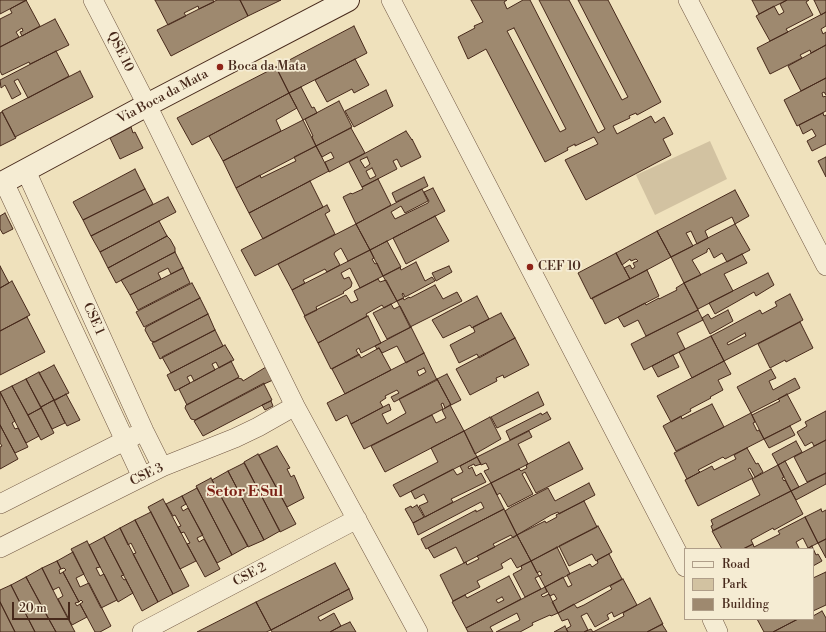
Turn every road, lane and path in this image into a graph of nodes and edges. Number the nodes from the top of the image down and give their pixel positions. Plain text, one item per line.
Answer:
1 (93, 0) edge
2 (348, 0) edge
3 (391, 0) edge
4 (688, 0) edge
5 (147, 105) junction
6 (26, 171) junction
7 (2, 183) edge
8 (826, 266) edge
9 (295, 406) junction
10 (144, 431) junction
11 (124, 442) junction
12 (162, 467) junction
13 (142, 477) junction
14 (0, 504) edge
15 (357, 519) junction
16 (0, 548) edge
17 (684, 565) edge
18 (712, 620) edge
19 (142, 632) edge
20 (418, 632) edge
21 (718, 632) edge

1 - 5 street, QSE 10
2 - 5 street, Via Boca da Mata
3 - 17 street
4 - 8 street
5 - 6 street, Via Boca da Mata
5 - 9 street, QSE 10
6 - 7 street, Via Boca da Mata
6 - 10 street, CSE 1
7 - 11 street, CSE 1
9 - 12 street, CSE 3
9 - 15 street, QSE 10
10 - 11 street
10 - 12 street, CSE 1
11 - 13 street, CSE 1
11 - 14 street
12 - 13 street, CSE 3
13 - 16 street, CSE 3
15 - 19 street, CSE 2
15 - 20 street, QSE 10
18 - 21 street

